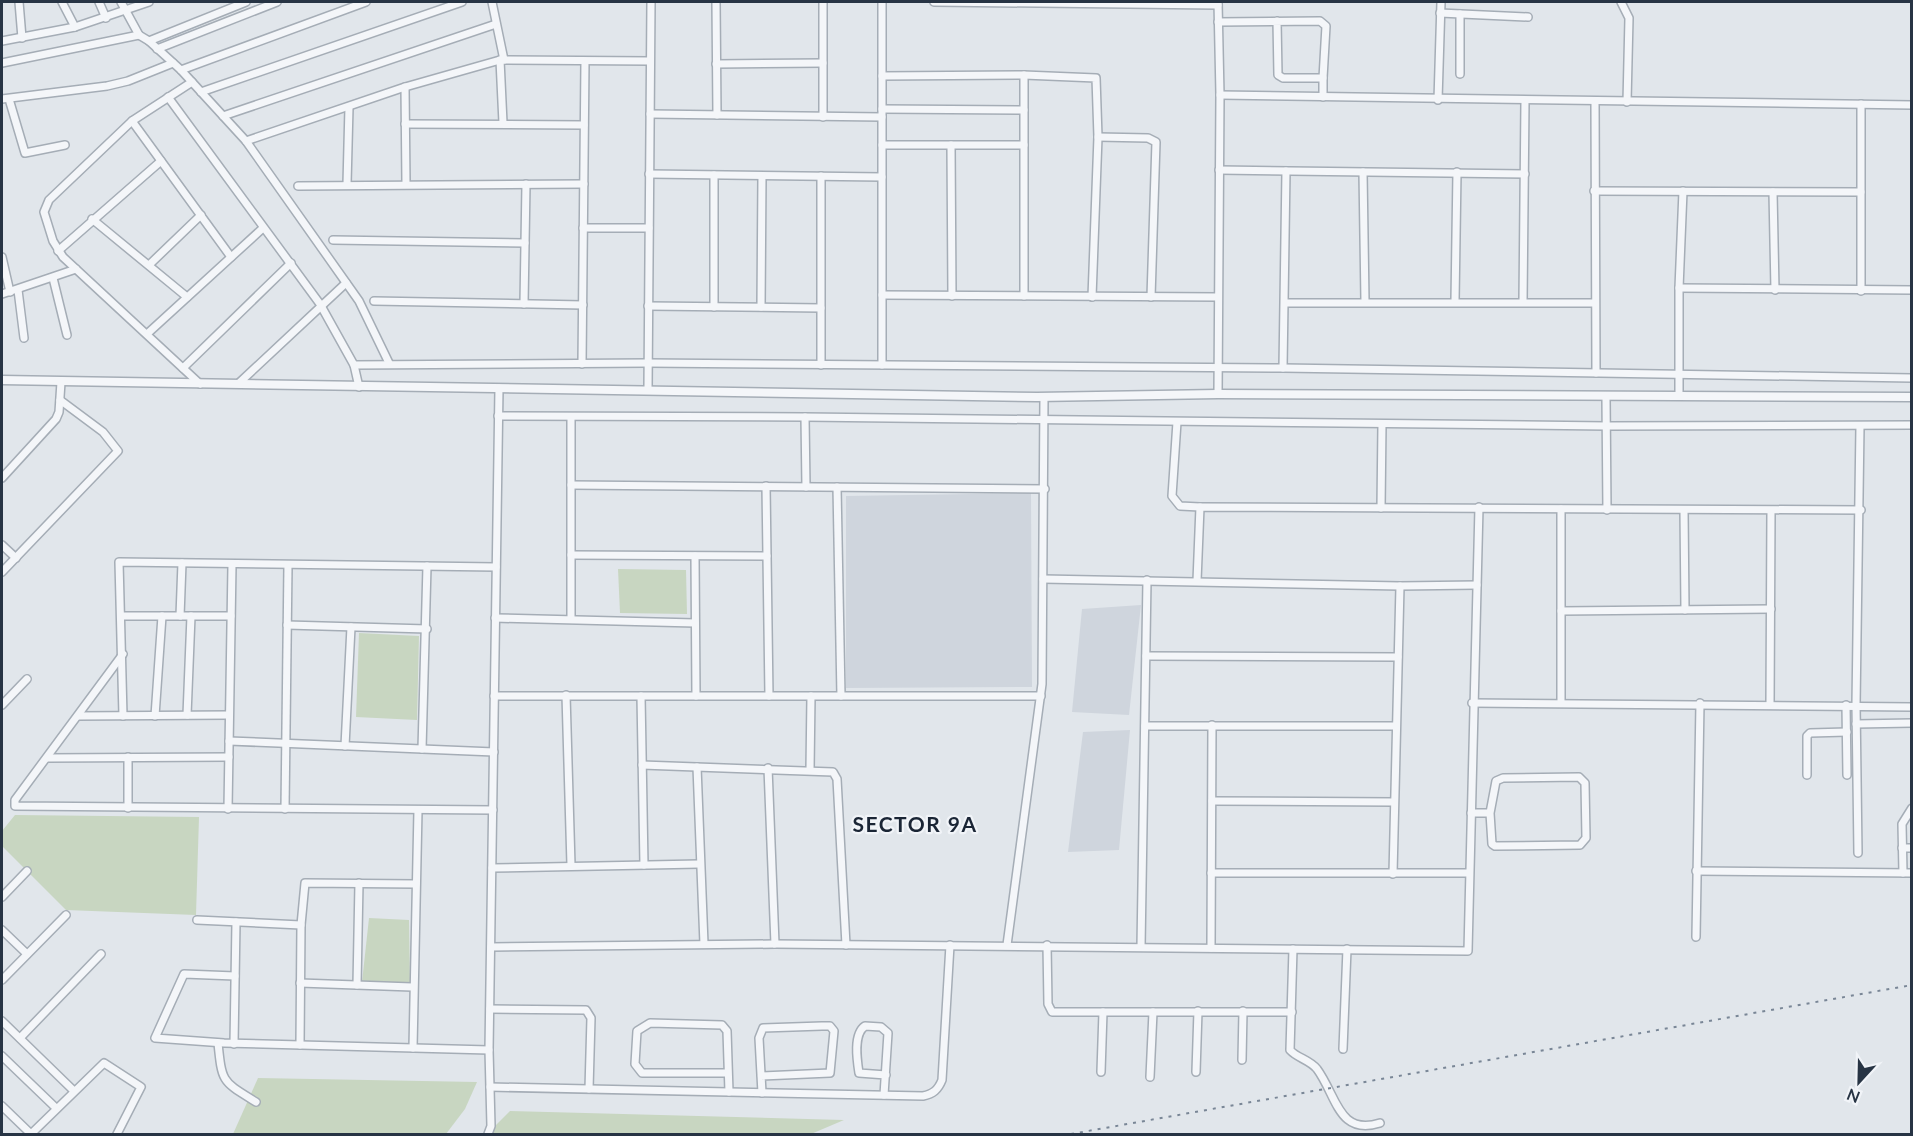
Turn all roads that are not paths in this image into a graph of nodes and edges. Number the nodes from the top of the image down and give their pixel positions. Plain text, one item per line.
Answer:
1 (19, 2) edge
2 (62, 2) edge
3 (99, 2) edge
4 (121, 2) edge
5 (149, 2) edge
6 (246, 2) edge
7 (277, 2) edge
8 (366, 2) edge
9 (462, 2) edge
10 (492, 2) edge
11 (651, 2) edge
12 (716, 2) edge
13 (823, 2) edge
14 (882, 2) edge
15 (934, 2) edge
16 (1101, 2) edge
17 (1440, 2) edge
18 (1621, 2) edge
19 (1218, 3) edge
20 (126, 11) junction
21 (1440, 13) junction
22 (1460, 14) junction
23 (1528, 17) dead end
24 (106, 18) junction
25 (1277, 21) junction
26 (1218, 22) junction
27 (496, 24) junction
28 (75, 27) junction
29 (140, 35) junction
30 (22, 38) junction
31 (2, 41) edge
32 (149, 41) junction
33 (157, 49) junction
34 (502, 60) junction
35 (585, 61) junction
36 (650, 61) junction
37 (2, 63) edge
38 (173, 63) junction
39 (823, 63) junction
40 (716, 64) junction
41 (181, 70) junction
42 (1460, 74) dead end
43 (1024, 75) junction
44 (882, 76) junction
45 (1323, 78) junction
46 (192, 82) junction
47 (405, 87) junction
48 (201, 92) junction
49 (1220, 95) junction
50 (168, 97) junction
51 (1323, 97) junction
52 (5, 99) edge
53 (1438, 100) junction
54 (1524, 101) junction
55 (1595, 101) junction
56 (1627, 102) junction
57 (1861, 104) junction
58 (1911, 105) edge
59 (349, 107) junction
60 (882, 109) junction
61 (1024, 110) junction
62 (650, 114) junction
63 (717, 115) junction
64 (223, 116) junction
65 (823, 117) junction
66 (882, 117) junction
67 (132, 121) junction
68 (503, 123) junction
69 (405, 124) junction
70 (584, 124) junction
71 (1098, 137) junction
72 (246, 141) junction
73 (65, 145) dead end
74 (882, 145) junction
75 (951, 145) junction
76 (1024, 145) junction
77 (161, 161) junction
78 (1220, 170) junction
79 (1286, 171) junction
80 (1363, 172) junction
81 (1457, 172) junction
82 (649, 174) junction
83 (1525, 174) junction
84 (714, 175) junction
85 (762, 176) junction
86 (822, 176) junction
87 (882, 177) junction
88 (347, 184) junction
89 (406, 184) junction
90 (526, 184) junction
91 (584, 184) junction
92 (298, 186) dead end
93 (1594, 191) junction
94 (1683, 192) junction
95 (1773, 192) junction
96 (1861, 192) junction
97 (201, 215) junction
98 (92, 219) junction
99 (263, 228) junction
100 (583, 228) junction
101 (648, 228) junction
102 (333, 240) dead end
103 (525, 243) junction
104 (58, 251) junction
105 (2, 257) edge
106 (231, 257) junction
107 (291, 263) junction
108 (149, 266) junction
109 (76, 269) junction
110 (53, 278) junction
111 (346, 283) junction
112 (1679, 288) junction
113 (18, 290) junction
114 (1775, 290) junction
115 (1911, 290) edge
116 (1861, 291) junction
117 (6, 293) edge
118 (882, 295) junction
119 (952, 296) junction
120 (1024, 296) junction
121 (187, 297) junction
122 (1092, 297) junction
123 (1151, 297) junction
124 (1218, 297) junction
125 (374, 301) dead end
126 (1365, 301) junction
127 (1455, 301) junction
128 (1522, 302) junction
129 (1285, 303) junction
130 (1594, 303) junction
131 (320, 304) junction
132 (524, 304) junction
133 (583, 305) junction
134 (648, 306) junction
135 (714, 307) junction
136 (761, 307) junction
137 (821, 308) junction
138 (147, 334) junction
139 (67, 335) dead end
140 (24, 338) dead end
141 (388, 363) junction
142 (647, 363) junction
143 (582, 364) junction
144 (354, 365) junction
145 (821, 365) junction
146 (882, 365) junction
147 (183, 368) junction
148 (1217, 368) junction
149 (1283, 368) junction
150 (1596, 373) junction
151 (1680, 373) junction
152 (1911, 378) edge
153 (2, 380) edge
154 (61, 382) junction
155 (239, 383) junction
156 (201, 384) junction
157 (359, 387) junction
158 (499, 388) junction
159 (648, 389) junction
160 (1218, 394) junction
161 (1679, 396) junction
162 (1044, 397) junction
163 (1911, 397) edge
164 (1606, 398) junction
165 (60, 399) junction
166 (498, 417) junction
167 (571, 417) junction
168 (806, 417) junction
169 (1044, 421) junction
170 (1176, 422) junction
171 (1382, 424) junction
172 (1911, 425) edge
173 (1606, 426) junction
174 (1860, 426) junction
175 (2, 478) edge
176 (571, 485) junction
177 (766, 486) junction
178 (806, 487) junction
179 (837, 487) junction
180 (1045, 489) junction
181 (1200, 507) junction
182 (1479, 507) junction
183 (1381, 508) junction
184 (1561, 509) junction
185 (1607, 510) junction
186 (1684, 510) junction
187 (1860, 510) junction
188 (1771, 511) junction
189 (2, 545) edge
190 (571, 555) junction
191 (695, 556) junction
192 (767, 556) junction
193 (16, 558) junction
194 (182, 563) junction
195 (232, 565) junction
196 (288, 565) junction
197 (427, 566) junction
198 (496, 567) junction
199 (2, 572) edge
200 (1043, 579) junction
201 (1148, 580) junction
202 (1197, 581) junction
203 (1477, 585) junction
204 (1400, 586) junction
205 (1771, 609) junction
206 (1685, 610) junction
207 (1561, 611) junction
208 (121, 616) junction
209 (162, 616) junction
210 (180, 616) junction
211 (191, 616) junction
212 (231, 616) junction
213 (495, 618) junction
214 (571, 620) junction
215 (696, 623) junction
216 (287, 625) junction
217 (351, 627) junction
218 (427, 629) junction
219 (123, 654) junction
220 (1146, 656) junction
221 (1398, 657) junction
222 (27, 679) dead end
223 (566, 694) junction
224 (494, 696) junction
225 (641, 696) junction
226 (696, 696) junction
227 (769, 696) junction
228 (811, 696) junction
229 (841, 696) junction
230 (1041, 696) junction
231 (1473, 703) junction
232 (1700, 703) junction
233 (1561, 704) junction
234 (2, 705) edge
235 (1770, 705) junction
236 (1846, 705) junction
237 (1856, 705) junction
238 (1911, 707) edge
239 (187, 715) junction
240 (229, 715) junction
241 (78, 716) junction
242 (123, 716) junction
243 (155, 716) junction
244 (1911, 723) edge
245 (1856, 724) junction
246 (1212, 725) junction
247 (1145, 726) junction
248 (1396, 726) junction
249 (1847, 732) junction
250 (229, 741) junction
251 (286, 744) junction
252 (345, 746) junction
253 (422, 749) junction
254 (494, 752) junction
255 (229, 757) junction
256 (48, 758) junction
257 (128, 758) junction
258 (642, 765) junction
259 (697, 767) junction
260 (768, 768) junction
261 (810, 770) junction
262 (1807, 775) dead end
263 (1847, 775) dead end
264 (1212, 801) junction
265 (1394, 802) junction
266 (128, 808) junction
267 (228, 808) junction
268 (1911, 808) edge
269 (285, 809) junction
270 (418, 810) junction
271 (493, 810) junction
272 (1471, 813) junction
273 (1490, 813) junction
274 (1902, 848) junction
275 (1911, 848) edge
276 (1858, 853) dead end
277 (699, 864) junction
278 (572, 865) junction
279 (644, 865) junction
280 (492, 868) junction
281 (1696, 871) junction
282 (27, 872) dead end
283 (1211, 873) junction
284 (1470, 873) junction
285 (1907, 873) edge
286 (1393, 874) junction
287 (359, 883) junction
288 (416, 884) junction
289 (2, 897) edge
290 (66, 915) dead end
291 (197, 920) dead end
292 (236, 922) junction
293 (301, 925) junction
294 (2, 930) edge
295 (1696, 937) dead end
296 (704, 944) junction
297 (775, 944) junction
298 (846, 945) junction
299 (950, 945) junction
300 (1007, 945) junction
301 (1047, 945) junction
302 (491, 947) junction
303 (1141, 947) junction
304 (1211, 948) junction
305 (1293, 949) junction
306 (1347, 949) junction
307 (27, 954) junction
308 (101, 954) dead end
309 (235, 976) junction
310 (2, 980) edge
311 (300, 984) junction
312 (357, 985) junction
313 (412, 987) junction
314 (490, 1009) junction
315 (1198, 1011) junction
316 (1243, 1011) junction
317 (1103, 1012) junction
318 (1153, 1012) junction
319 (1292, 1012) junction
320 (2, 1021) edge
321 (20, 1038) junction
322 (218, 1043) junction
323 (234, 1044) junction
324 (300, 1045) junction
325 (413, 1048) junction
326 (1343, 1049) dead end
327 (489, 1050) junction
328 (2, 1056) edge
329 (1242, 1060) dead end
330 (1196, 1071) dead end
331 (1101, 1072) dead end
332 (728, 1073) junction
333 (886, 1075) junction
334 (761, 1076) junction
335 (1150, 1077) dead end
336 (490, 1087) junction
337 (589, 1089) junction
338 (74, 1091) junction
339 (729, 1092) junction
340 (762, 1093) junction
341 (884, 1095) junction
342 (256, 1102) dead end
343 (2, 1106) edge
344 (56, 1108) junction
345 (1380, 1123) dead end
346 (31, 1134) edge
347 (117, 1134) edge
348 (488, 1134) edge

1 - 30 street
2 - 28 street
3 - 24 street
4 - 20 street
5 - 20 street
6 - 32 street
7 - 33 street
8 - 41 street
9 - 48 street
10 - 27 street
11 - 36 street
12 - 40 street
13 - 39 street
14 - 44 street
15 - 16 street
16 - 19 street
17 - 21 street
18 - 56 street
19 - 26 street
20 - 24 street
20 - 29 street
21 - 22 street
21 - 53 street
22 - 23 street
22 - 42 street
24 - 28 street
25 - 26 street
25 - 45 street
25 - 45 street
26 - 49 street
27 - 34 street
27 - 64 street
28 - 30 street
29 - 32 street
29 - 37 street
30 - 31 street
32 - 33 street
33 - 38 street
34 - 35 street
34 - 47 street
34 - 68 street
35 - 36 street
35 - 70 street
36 - 62 street
38 - 41 street
38 - 52 street
39 - 40 street
39 - 65 street
40 - 63 street
41 - 46 street
43 - 44 street
43 - 61 street
43 - 71 street
44 - 60 street
45 - 51 street
46 - 48 street
46 - 50 street
47 - 59 street
47 - 69 street
48 - 64 street
49 - 51 street
49 - 78 street
50 - 67 street
50 - 99 street
51 - 53 street
52 - 73 street
53 - 54 street
54 - 55 street
54 - 83 street
55 - 56 street
55 - 93 street
56 - 57 street
57 - 58 street
57 - 96 street
59 - 72 street
59 - 88 street
60 - 61 street
60 - 66 street
61 - 76 street
62 - 63 street
62 - 82 street
63 - 65 street
64 - 72 street
65 - 66 street
66 - 74 street
67 - 77 street
67 - 104 street
68 - 69 street
68 - 70 street
69 - 89 street
70 - 91 street
71 - 122 street
71 - 123 street
72 - 111 street
74 - 75 street
74 - 87 street
75 - 76 street
75 - 119 street
76 - 120 street
77 - 97 street
77 - 98 street
78 - 79 street
78 - 124 street
79 - 80 street
79 - 129 street
80 - 81 street
80 - 126 street
81 - 83 street
81 - 127 street
82 - 84 street
82 - 101 street
83 - 128 street
84 - 85 street
84 - 135 street
85 - 86 street
85 - 136 street
86 - 87 street
86 - 137 street
87 - 118 street
88 - 89 street
88 - 92 street
89 - 90 street
90 - 91 street
90 - 103 street
91 - 100 street
93 - 94 street
93 - 130 street
94 - 95 street
94 - 112 street
95 - 96 street
95 - 114 street
96 - 116 street
97 - 106 street
97 - 108 street
98 - 104 street
98 - 108 street
99 - 106 street
99 - 107 street
100 - 101 street
100 - 133 street
101 - 134 street
102 - 103 street
103 - 132 street
104 - 109 street
105 - 117 street
106 - 121 street
107 - 131 street
107 - 147 street
108 - 121 street
109 - 110 street
109 - 138 street
110 - 113 street
110 - 139 street
111 - 131 street
111 - 141 street
112 - 114 street
112 - 151 street
113 - 117 street
113 - 140 street
114 - 116 street
115 - 116 street
118 - 119 street
118 - 146 street
119 - 120 street
120 - 122 street
121 - 138 street
122 - 123 street
123 - 124 street
124 - 148 street
125 - 132 street
126 - 127 street
126 - 129 street
127 - 128 street
128 - 130 street
129 - 149 street
130 - 150 street
131 - 144 street
131 - 155 street
132 - 133 street
133 - 143 street
134 - 135 street
134 - 142 street
135 - 136 street
136 - 137 street
137 - 145 street
138 - 147 street
141 - 143 street
141 - 144 street
142 - 143 street
142 - 145 street
142 - 159 street
144 - 157 street
145 - 146 street
146 - 148 street
147 - 156 street
148 - 149 street
148 - 160 street
149 - 150 street
150 - 151 street
151 - 152 street
151 - 161 street
153 - 154 street
154 - 156 street
154 - 165 street
155 - 156 street
155 - 157 street
157 - 158 street
158 - 159 street
158 - 166 street
159 - 162 street
160 - 162 street
160 - 164 street
161 - 163 street
161 - 164 street
162 - 169 street
164 - 173 street
165 - 175 street
165 - 193 street
166 - 167 street
166 - 198 street
167 - 168 street
167 - 176 street
168 - 169 street
168 - 178 street
169 - 170 street
169 - 180 street
170 - 171 street
170 - 181 street
171 - 173 street
171 - 183 street
172 - 174 street
173 - 174 street
173 - 185 street
174 - 187 street
176 - 177 street
176 - 190 street
177 - 178 street
177 - 192 street
178 - 179 street
179 - 180 street
179 - 229 street
180 - 200 street
181 - 183 street
181 - 202 street
182 - 183 street
182 - 184 street
182 - 203 street
184 - 185 street
184 - 207 street
185 - 186 street
186 - 188 street
186 - 206 street
187 - 188 street
187 - 237 street
188 - 205 street
189 - 193 street
190 - 191 street
190 - 214 street
191 - 192 street
191 - 215 street
192 - 227 street
193 - 199 street
194 - 195 street
194 - 208 street
194 - 210 street
195 - 196 street
195 - 212 street
196 - 197 street
196 - 216 street
197 - 198 street
197 - 218 street
198 - 213 street
200 - 201 street
200 - 230 street
201 - 202 street
201 - 220 street
202 - 204 street
203 - 204 street
203 - 231 street
204 - 221 street
205 - 206 street
205 - 235 street
206 - 207 street
207 - 233 street
208 - 209 street
208 - 219 street
209 - 210 street
209 - 243 street
210 - 211 street
211 - 212 street
211 - 239 street
212 - 240 street
213 - 214 street
213 - 224 street
214 - 215 street
215 - 226 street
216 - 217 street
216 - 251 street
217 - 218 street
217 - 252 street
218 - 253 street
219 - 241 street
219 - 242 street
220 - 221 street
220 - 247 street
221 - 248 street
222 - 234 street
223 - 224 street
223 - 225 street
223 - 278 street
224 - 254 street
225 - 226 street
225 - 258 street
226 - 227 street
227 - 228 street
228 - 229 street
228 - 261 street
229 - 230 street
230 - 300 street
231 - 233 street
231 - 272 street
232 - 233 street
232 - 235 street
232 - 281 street
235 - 236 street
236 - 237 street
236 - 249 street
237 - 238 street
237 - 245 street
239 - 240 street
239 - 243 street
240 - 250 street
241 - 242 street
241 - 256 street
242 - 243 street
244 - 245 street
245 - 276 street
246 - 247 street
246 - 248 street
246 - 264 street
247 - 303 street
248 - 265 street
249 - 262 street
249 - 263 street
250 - 251 street
250 - 255 street
251 - 252 street
251 - 269 street
252 - 253 street
253 - 254 street
254 - 271 street
255 - 257 street
255 - 267 street
256 - 257 street
256 - 266 street
257 - 266 street
258 - 259 street
258 - 279 street
259 - 260 street
259 - 277 street
260 - 261 street
260 - 297 street
261 - 298 street
264 - 265 street
264 - 283 street
265 - 286 street
266 - 267 street
267 - 269 street
268 - 274 street
269 - 270 street
270 - 271 street
270 - 288 street
271 - 280 street
272 - 273 street
272 - 284 street
273 - 273 street
274 - 275 street
274 - 285 street
277 - 279 street
277 - 296 street
278 - 279 street
278 - 280 street
280 - 302 street
281 - 285 street
281 - 295 street
282 - 289 street
283 - 286 street
283 - 304 street
284 - 286 street
284 - 306 street
287 - 288 street
287 - 293 street
287 - 312 street
288 - 313 street
290 - 307 street
291 - 292 street
292 - 293 street
292 - 309 street
293 - 311 street
294 - 307 street
296 - 297 street
296 - 302 street
297 - 298 street
298 - 299 street
299 - 300 street
299 - 341 street
300 - 301 street
301 - 303 street
301 - 317 street
302 - 314 street
303 - 304 street
304 - 305 street
305 - 306 street
305 - 319 street
306 - 326 street
307 - 310 street
308 - 321 street
309 - 322 street
309 - 323 street
311 - 312 street
311 - 324 street
312 - 313 street
313 - 325 street
314 - 327 street
314 - 337 street
315 - 316 street
315 - 318 street
315 - 330 street
316 - 319 street
316 - 329 street
317 - 318 street
317 - 331 street
318 - 335 street
319 - 345 street
320 - 321 street
321 - 338 street
322 - 323 street
322 - 342 street
323 - 324 street
324 - 325 street
325 - 327 street
327 - 336 street
328 - 344 street
332 - 332 street
332 - 339 street
333 - 333 street
333 - 341 street
334 - 334 street
334 - 340 street
336 - 337 street
336 - 348 street
337 - 339 street
338 - 344 street
338 - 347 street
339 - 340 street
340 - 341 street
343 - 346 street
344 - 346 street

